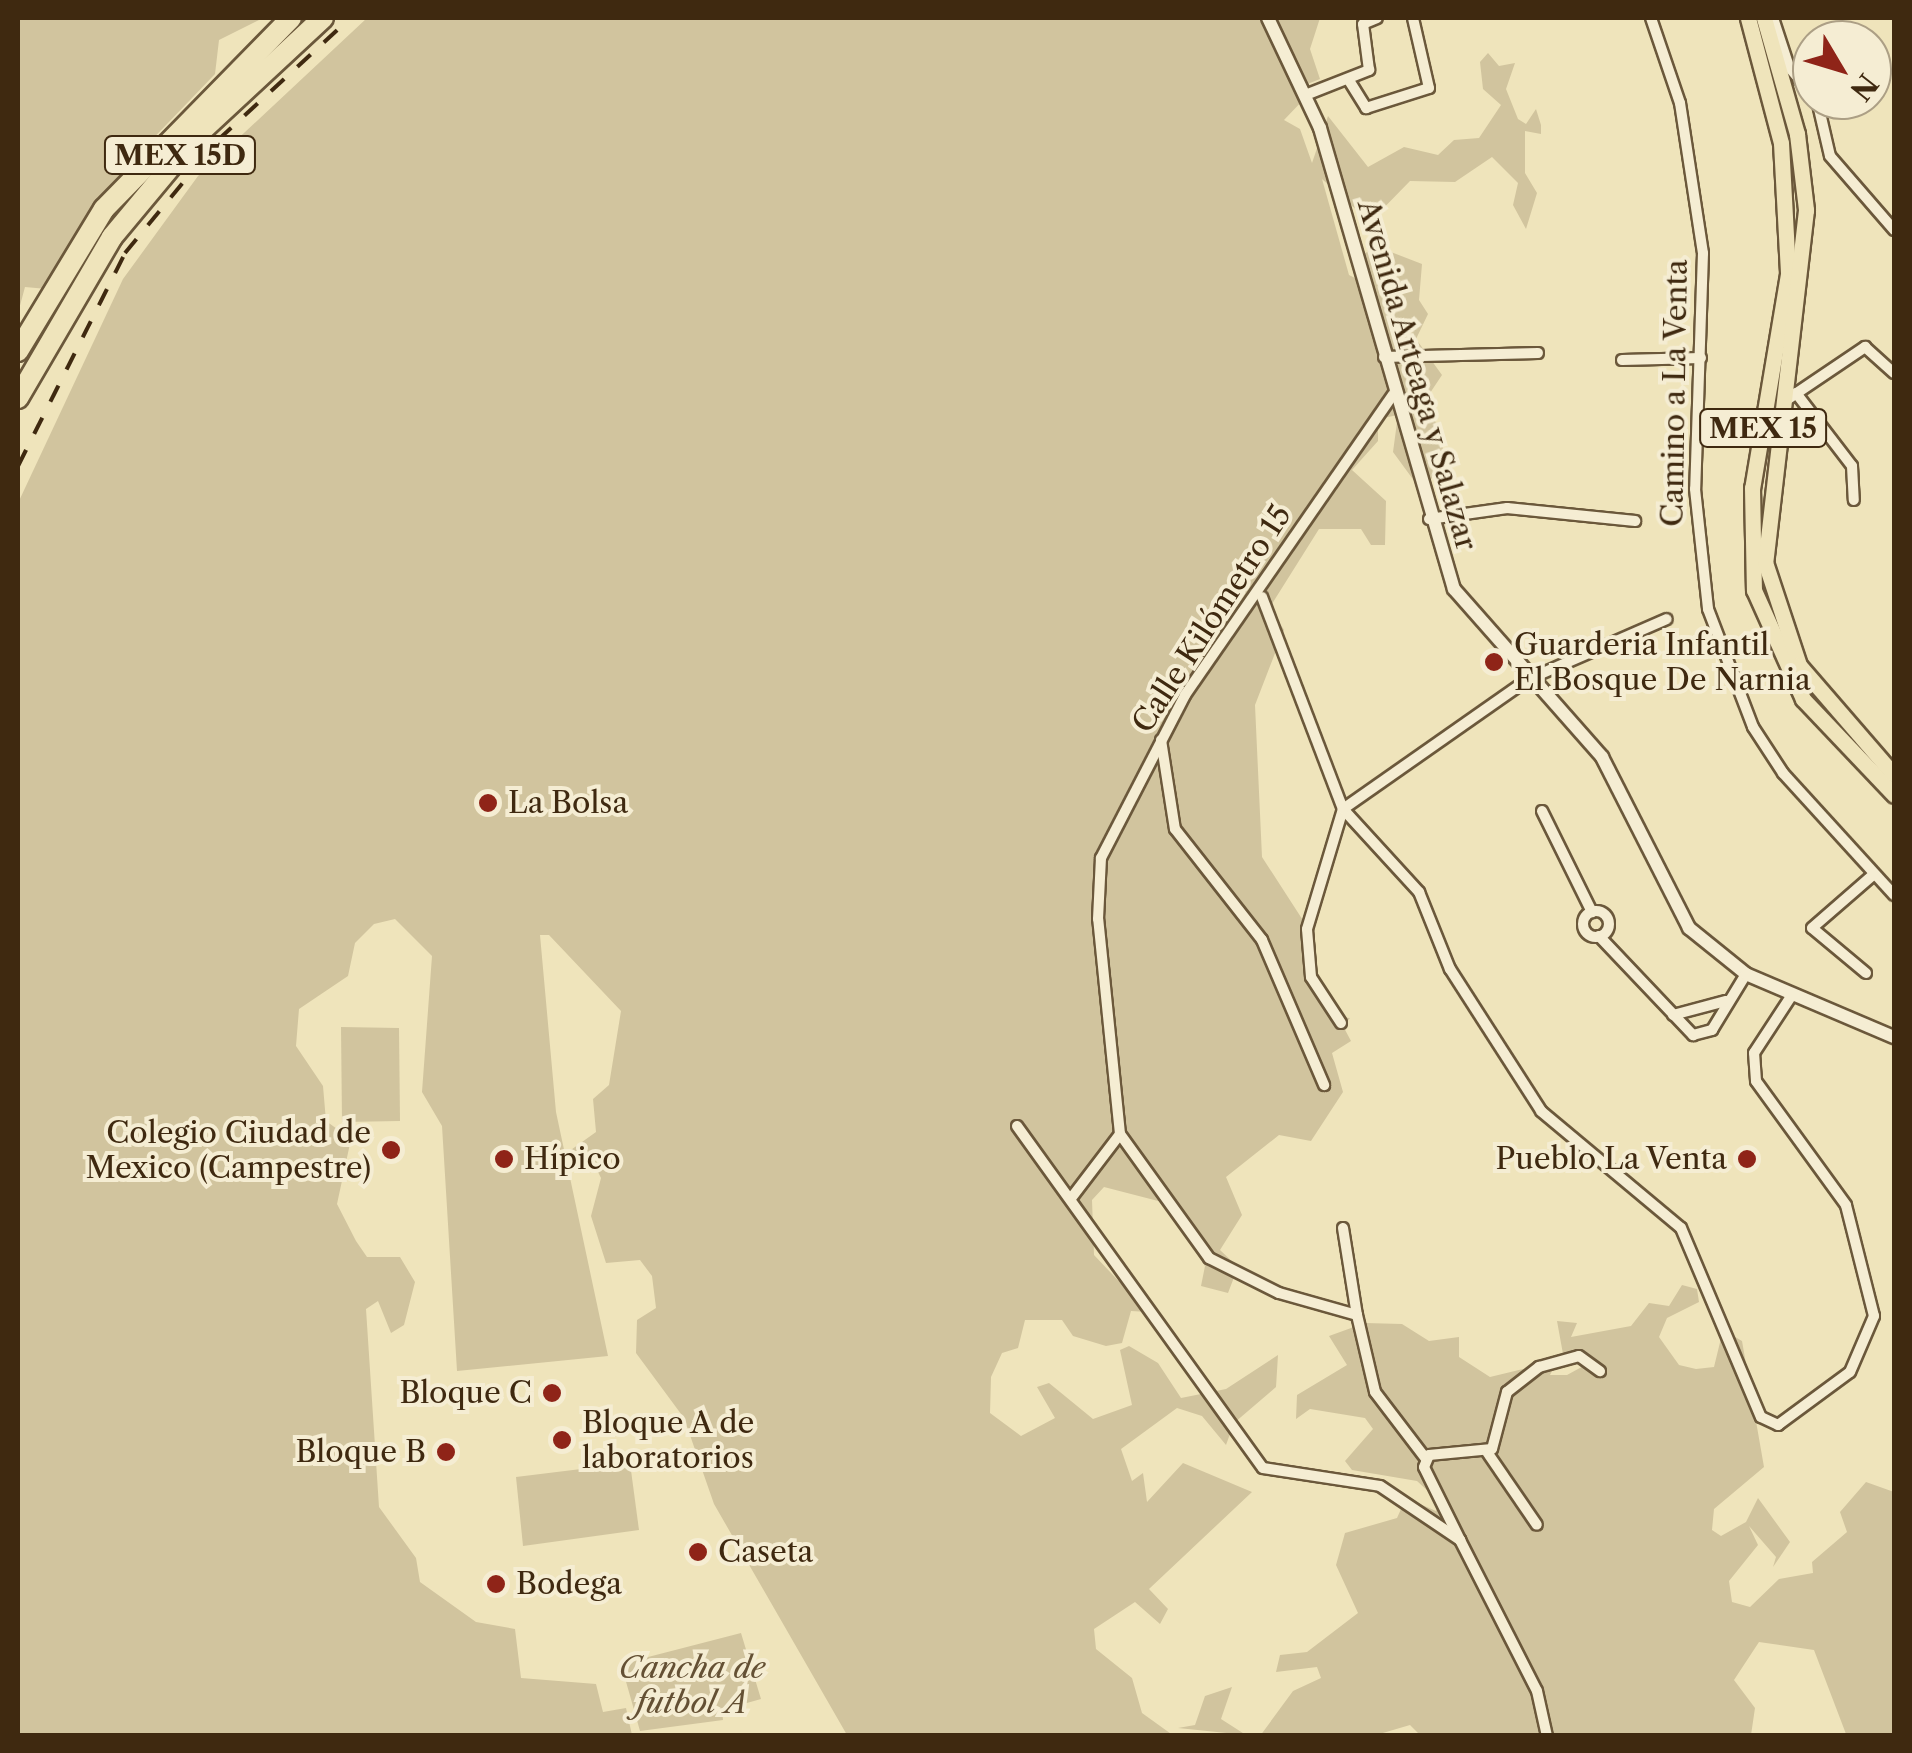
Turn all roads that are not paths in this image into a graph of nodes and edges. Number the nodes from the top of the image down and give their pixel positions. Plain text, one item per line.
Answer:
1 (291, 18) edge
2 (322, 18) edge
3 (1268, 18) edge
4 (1376, 18) edge
5 (1413, 18) edge
6 (1650, 18) edge
7 (1748, 18) edge
8 (1764, 18) edge
9 (1772, 18) edge
10 (1792, 71) edge
11 (1350, 82) junction
12 (1308, 94) junction
13 (1820, 120) edge
14 (1894, 230) edge
15 (26, 351) edge
16 (1538, 352) dead end
17 (1384, 358) junction
18 (1701, 358) junction
19 (1622, 360) dead end
20 (1894, 373) edge
21 (1393, 395) junction
22 (1790, 397) junction
23 (18, 398) edge
24 (1854, 500) dead end
25 (1429, 519) junction
26 (1635, 521) dead end
27 (1262, 596) junction
28 (1666, 620) dead end
29 (1529, 679) junction
30 (1161, 740) junction
31 (1894, 775) edge
32 (1894, 796) edge
33 (1343, 809) junction
34 (1542, 810) dead end
35 (1873, 875) junction
36 (1894, 895) edge
37 (1592, 912) junction
38 (1599, 936) junction
39 (1866, 972) dead end
40 (1746, 974) junction
41 (1792, 995) junction
42 (1727, 1000) junction
43 (1673, 1015) junction
44 (1342, 1023) dead end
45 (1894, 1037) edge
46 (1324, 1085) dead end
47 (1017, 1126) dead end
48 (1120, 1134) junction
49 (1072, 1196) junction
50 (1343, 1228) dead end
51 (1357, 1315) junction
52 (1600, 1371) dead end
53 (1486, 1452) junction
54 (1426, 1460) junction
55 (1538, 1526) dead end
56 (1460, 1540) junction
57 (1548, 1736) edge

1 - 15 highway, MEX 15D
2 - 15 highway, MEX 15D
3 - 12 street, Avenida Arteaga y Salazar
4 - 11 street
5 - 11 street
6 - 18 street, Camino a La Venta
7 - 32 main road, MEX 15
8 - 22 main road, MEX 15
9 - 10 street
11 - 12 street
12 - 17 street, Avenida Arteaga y Salazar
13 - 14 street
15 - 23 highway, MEX 15D
16 - 17 street
17 - 21 street, Avenida Arteaga y Salazar
18 - 19 street
18 - 35 street, Camino a La Venta
20 - 22 street
21 - 25 street, Avenida Arteaga y Salazar
21 - 27 street, Calle Kilómetro 15
22 - 24 street
22 - 31 main road, MEX 15
25 - 26 street
25 - 29 street, Avenida Arteaga y Salazar
27 - 30 street, Calle Kilómetro 15
27 - 33 street
28 - 29 street
29 - 33 street
29 - 40 street, Avenida Arteaga y Salazar
30 - 46 street
30 - 48 street, Calle Kilómetro 15
33 - 41 street
33 - 44 street
34 - 37 street
35 - 36 street, Camino a La Venta
35 - 39 street
37 - 38 street
37 - 38 street
38 - 43 street
40 - 41 street, Avenida Arteaga y Salazar
40 - 42 street
41 - 45 street, Avenida Arteaga y Salazar
42 - 43 street
42 - 43 street
47 - 49 street
48 - 49 street
48 - 51 street
49 - 56 street
50 - 51 street
51 - 54 street
52 - 53 street
53 - 54 street
53 - 55 street
54 - 56 street
56 - 57 street

